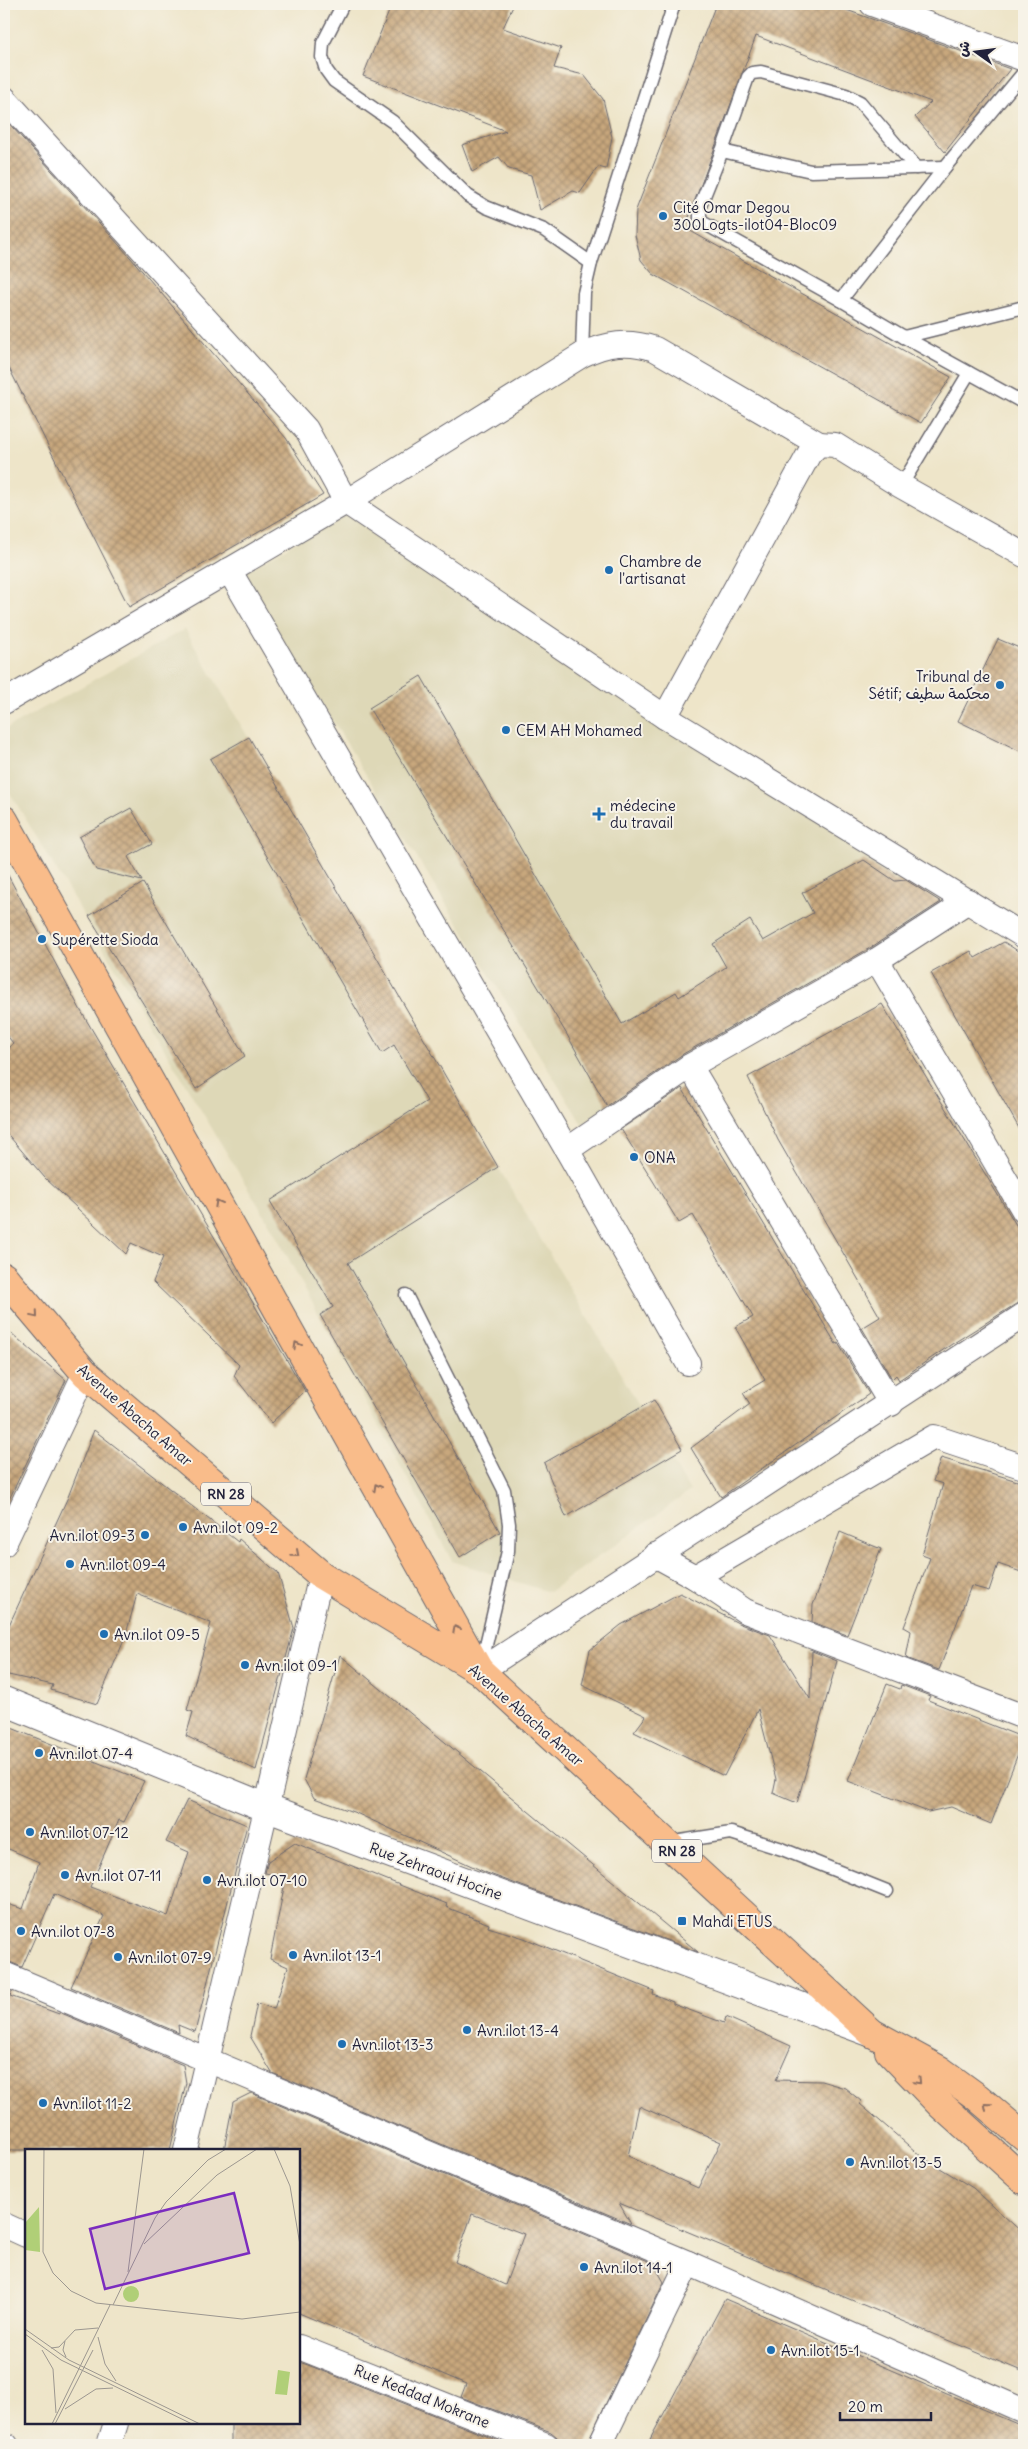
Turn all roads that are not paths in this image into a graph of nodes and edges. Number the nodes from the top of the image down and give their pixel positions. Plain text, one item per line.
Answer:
1 (343, 4) edge
2 (674, 4) edge
3 (872, 4) edge
4 (903, 9) edge
5 (1024, 59) edge
6 (1024, 72) edge
7 (4, 98) edge
8 (722, 151) junction
9 (945, 167) junction
10 (916, 168) junction
11 (591, 263) junction
12 (841, 300) junction
13 (1024, 308) edge
14 (904, 337) junction
15 (582, 355) junction
16 (969, 373) junction
17 (1024, 403) edge
18 (819, 444) junction
19 (901, 486) junction
20 (346, 502) junction
21 (1024, 555) edge
22 (229, 570) junction
23 (4, 702) edge
24 (665, 717) junction
25 (4, 820) edge
26 (968, 901) junction
27 (1024, 936) edge
28 (877, 960) junction
29 (690, 1066) junction
30 (567, 1150) junction
31 (1024, 1211) edge
32 (4, 1277) edge
33 (406, 1295) dead end
34 (1024, 1315) edge
35 (688, 1363) dead end
36 (84, 1373) junction
37 (890, 1404) junction
38 (1024, 1467) edge
39 (4, 1544) edge
40 (655, 1555) junction
41 (321, 1575) junction
42 (695, 1577) junction
43 (480, 1671) junction
44 (4, 1701) edge
45 (1024, 1717) edge
46 (265, 1808) junction
47 (668, 1843) junction
48 (887, 1891) dead end
49 (4, 1974) edge
50 (872, 2033) junction
51 (207, 2059) junction
52 (1024, 2137) edge
53 (186, 2149) edge
54 (1024, 2180) edge
55 (4, 2225) edge
56 (25, 2235) edge
57 (688, 2263) junction
58 (300, 2347) edge
59 (1024, 2411) edge
60 (116, 2424) edge
61 (109, 2445) edge
62 (546, 2445) edge
63 (600, 2445) edge

1 - 11 lane
2 - 11 lane
3 - 4 street
4 - 5 street
6 - 9 lane
7 - 20 street
8 - 10 lane
8 - 10 lane
8 - 12 lane
9 - 10 lane
9 - 12 lane
11 - 15 lane
12 - 14 lane
13 - 14 lane
14 - 16 lane
15 - 18 street
15 - 20 street
16 - 17 lane
16 - 19 lane
18 - 19 street
18 - 24 street
19 - 21 street
20 - 22 street
20 - 24 street
22 - 23 street
22 - 30 street
24 - 26 street
43 -> 25 main road
26 - 27 street
26 - 28 street
28 - 29 street
28 - 31 street
29 - 30 street
29 - 37 street
30 - 35 street
32 -> 36 main road, Avenue Abacha Amar / RN 28
33 - 43 lane
34 - 37 street
36 - 39 street
36 -> 41 main road, Avenue Abacha Amar / RN 28
37 - 40 street
38 - 42 street
40 - 42 street
40 - 43 street
41 - 43 main road, Avenue Abacha Amar / RN 28
41 - 46 street
42 - 45 street
43 - 47 main road, Avenue Abacha Amar / RN 28
44 - 46 street, Rue Zehraoui Hocine
46 - 50 street, Rue Zehraoui Hocine
46 - 51 street
47 - 48 lane
47 - 50 main road, Avenue Abacha Amar / RN 28
49 - 51 street
52 -> 50 main road, Avenue Abacha Amar / RN 28
50 -> 54 main road
51 - 53 street
51 - 57 street
55 - 56 street
57 - 59 street
57 - 63 street
58 - 62 street, Rue Keddad Mokrane
60 - 61 street

